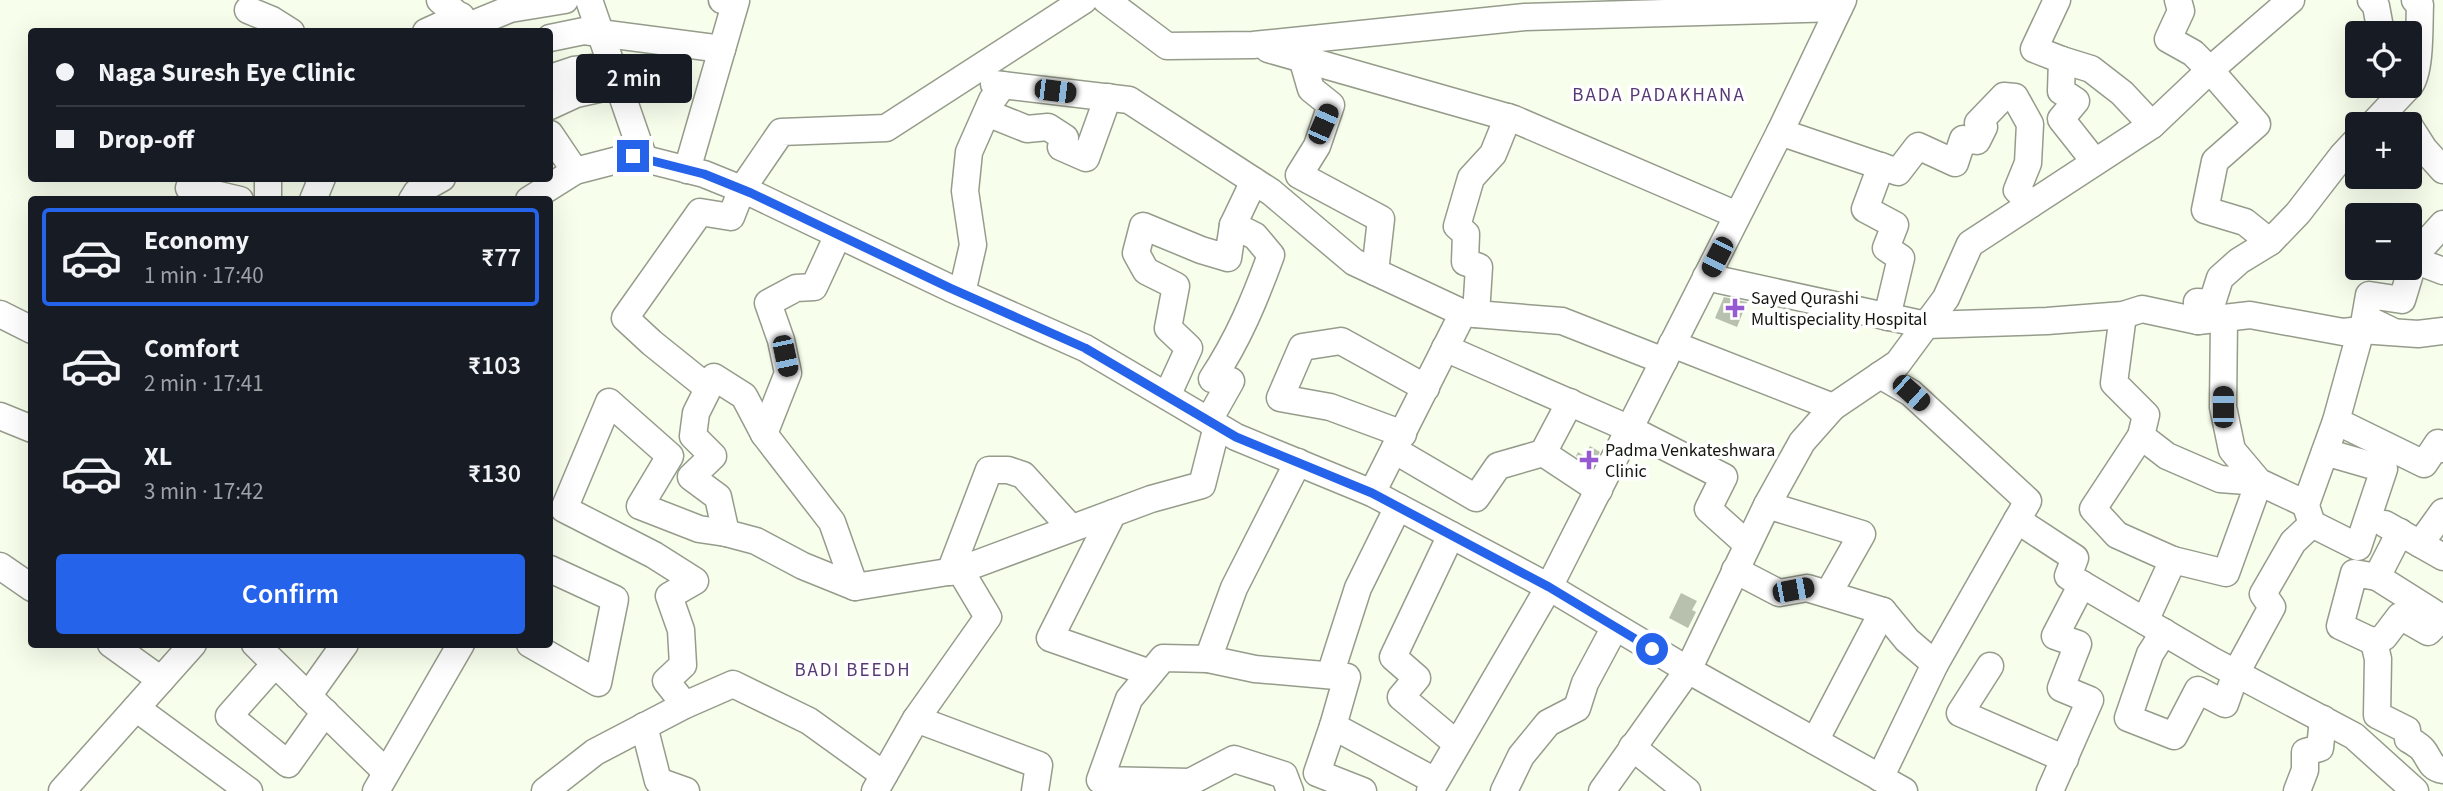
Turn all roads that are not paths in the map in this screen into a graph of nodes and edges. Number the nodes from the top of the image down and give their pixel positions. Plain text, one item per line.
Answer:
1 (440, 0) edge
2 (565, 0) edge
3 (722, 0) edge
4 (1084, 0) edge
5 (1106, 0) edge
6 (2057, 0) edge
7 (2178, 0) edge
8 (2291, 0) edge
9 (2371, 0) edge
10 (2415, 0) edge
11 (594, 2) edge
12 (1841, 4) edge
13 (249, 14) edge
14 (2378, 21) edge
15 (470, 24) edge
16 (285, 28) edge
17 (448, 28) edge
18 (600, 33) junction
19 (553, 37) edge
20 (1253, 45) junction
21 (722, 49) junction
22 (1302, 58) junction
23 (2062, 60) junction
24 (2210, 69) junction
25 (614, 75) junction
26 (553, 77) edge
27 (1108, 97) junction
28 (2403, 102) edge
29 (553, 105) edge
30 (987, 113) junction
31 (1508, 117) junction
32 (2152, 125) junction
33 (1780, 132) junction
34 (553, 138) edge
35 (2345, 153) edge
36 (644, 159) junction
37 (2095, 162) junction
38 (1881, 166) junction
39 (687, 170) junction
40 (2443, 170) edge
41 (575, 171) junction
42 (1254, 181) junction
43 (435, 182) edge
44 (189, 188) dead end
45 (742, 190) junction
46 (223, 196) edge
47 (414, 196) edge
48 (535, 196) edge
49 (2031, 204) junction
50 (1737, 215) junction
51 (2443, 224) edge
52 (1233, 225) junction
53 (838, 234) junction
54 (2270, 242) junction
55 (2422, 247) edge
56 (2422, 263) edge
57 (2443, 271) edge
58 (1375, 272) junction
59 (1706, 277) junction
60 (2408, 280) edge
61 (962, 293) junction
62 (0, 305) edge
63 (28, 309) edge
64 (0, 314) edge
65 (1469, 314) junction
66 (2123, 315) junction
67 (1887, 317) junction
68 (2211, 320) junction
69 (1926, 326) junction
70 (2441, 327) edge
71 (28, 328) edge
72 (2361, 330) junction
73 (2394, 332) junction
74 (1446, 348) junction
75 (1668, 352) junction
76 (1880, 375) junction
77 (708, 388) junction
78 (1426, 388) junction
79 (1167, 396) junction
80 (1570, 402) junction
81 (1833, 407) junction
82 (0, 416) edge
83 (2336, 421) junction
84 (1213, 423) junction
85 (28, 427) edge
86 (1630, 429) junction
87 (764, 434) junction
88 (2141, 436) junction
89 (1399, 442) junction
90 (2443, 449) edge
91 (2325, 452) junction
92 (1543, 453) junction
93 (1298, 462) junction
94 (2259, 482) junction
95 (1599, 490) junction
96 (1372, 493) junction
97 (1767, 505) junction
98 (1398, 507) junction
99 (2443, 512) edge
100 (1113, 513) junction
101 (2309, 514) junction
102 (2017, 520) junction
103 (1071, 528) junction
104 (726, 533) junction
105 (2401, 533) junction
106 (1451, 535) junction
107 (1747, 544) junction
108 (2443, 557) edge
109 (2173, 560) junction
110 (0, 566) edge
111 (553, 570) edge
112 (1735, 570) junction
113 (955, 571) junction
114 (2377, 577) junction
115 (28, 584) edge
116 (2082, 584) junction
117 (855, 587) junction
118 (1549, 587) junction
119 (1828, 594) junction
120 (1883, 611) junction
121 (2442, 617) edge
122 (1615, 627) junction
123 (2154, 627) junction
124 (2374, 642) junction
125 (117, 648) edge
126 (189, 648) edge
127 (260, 648) edge
128 (343, 648) edge
129 (459, 648) edge
130 (537, 648) edge
131 (1208, 659) junction
132 (275, 664) junction
133 (1934, 664) junction
134 (1990, 666) dead end
135 (1688, 670) junction
136 (1150, 673) junction
137 (2236, 673) junction
138 (1330, 675) junction
139 (161, 680) junction
140 (2090, 701) junction
141 (317, 704) junction
142 (685, 705) junction
143 (136, 708) junction
144 (916, 719) junction
145 (2129, 719) junction
146 (2323, 719) junction
147 (644, 726) junction
148 (1333, 726) junction
149 (1815, 741) junction
150 (1457, 744) junction
151 (1632, 747) junction
152 (2065, 759) junction
153 (2443, 770) edge
154 (381, 781) edge
155 (880, 783) edge
156 (1097, 786) edge
157 (1433, 786) edge
158 (1891, 786) edge
159 (239, 787) edge
160 (1189, 787) edge
161 (2443, 787) edge
162 (62, 791) edge
163 (545, 791) edge
164 (686, 791) edge
165 (1035, 791) edge
166 (1290, 791) edge
167 (1363, 791) edge
168 (1504, 791) edge
169 (1602, 791) edge
170 (1687, 791) edge
171 (2050, 791) edge
172 (2297, 791) edge
173 (2415, 791) edge
174 (2438, 791) edge

1 - 15 street
2 - 15 street
3 - 21 street
4 - 45 street
5 - 20 street
6 - 23 street
7 - 24 street
8 - 24 street
9 - 14 street
10 - 28 street
11 - 18 street
12 - 20 street
12 - 33 street
13 - 16 street
15 - 17 street
18 - 19 street
18 - 21 street
18 - 25 street
20 - 22 street
21 - 39 street
22 - 31 street
22 - 58 street
23 - 32 street
23 - 37 street
24 - 32 street
24 - 54 street
25 - 26 street
25 - 29 street
25 - 36 street
27 - 30 street
27 - 30 street
27 - 42 street
28 - 40 street
30 - 61 street
31 - 50 street
31 - 65 street
32 - 37 street
33 - 38 street
33 - 50 street
34 - 41 street
35 - 54 street
36 - 39 street
36 - 41 street
37 - 49 street
38 - 49 street
38 - 67 street
39 - 45 street
41 - 48 street
42 - 52 street
42 - 58 street
43 - 47 street
44 - 46 street
45 - 53 street
45 - 77 street
49 - 69 street
50 - 59 street
51 - 55 street
52 - 79 street
52 - 84 street
53 - 61 street
53 - 87 street
54 - 68 street
56 - 57 street
58 - 65 street
59 - 67 street
59 - 75 street
60 - 73 street
61 - 79 street
62 - 63 street
64 - 71 street
65 - 74 street
65 - 75 street
66 - 68 street
66 - 69 street
66 - 88 street
67 - 69 street
68 - 72 street
68 - 94 street
69 - 76 street
70 - 73 street
72 - 73 street
72 - 83 street
74 - 78 street
74 - 80 street
75 - 81 street
75 - 86 street
76 - 81 street
76 - 102 street
77 - 87 street
77 - 104 street
78 - 89 street
78 - 89 street
79 - 84 street
80 - 86 street
80 - 92 street
81 - 97 street
82 - 85 street
83 - 90 street
83 - 91 street
84 - 93 street
84 - 100 street
86 - 95 street
86 - 107 street
87 - 117 street
88 - 94 street
88 - 109 street
89 - 92 street
89 - 96 street
91 - 101 street
91 - 101 street
92 - 95 street
93 - 96 street
93 - 131 street
94 - 101 street
94 - 109 street
95 - 118 street
96 - 98 street
97 - 107 street
97 - 119 street
98 - 106 street
98 - 138 street
99 - 105 street
100 - 103 street
100 - 136 street
101 - 137 street
102 - 116 street
102 - 133 street
103 - 113 street
103 - 113 street
104 - 117 street
104 - 142 street
105 - 108 street
105 - 114 street
106 - 118 street
106 - 150 street
107 - 112 street
109 - 123 street
110 - 115 street
111 - 130 street
112 - 119 street
112 - 135 street
113 - 117 street
113 - 144 street
114 - 121 street
114 - 124 street
116 - 123 street
116 - 140 street
118 - 122 street
118 - 150 street
119 - 120 street
120 - 133 street
120 - 149 street
121 - 124 street
122 - 135 street
122 - 168 street
123 - 137 street
123 - 145 street
124 - 153 street
125 - 139 street
126 - 139 street
127 - 132 street
128 - 141 street
129 - 154 street
131 - 136 street
131 - 138 street
132 - 141 street
132 - 141 street
133 - 158 street
134 - 152 street
135 - 149 street
135 - 151 street
136 - 156 street
137 - 145 street
137 - 146 street
138 - 148 street
139 - 143 street
140 - 145 street
140 - 152 street
141 - 154 street
142 - 147 street
142 - 155 street
143 - 159 street
143 - 162 street
144 - 155 street
144 - 165 street
146 - 172 street
146 - 173 street
147 - 163 street
147 - 164 street
148 - 157 street
148 - 167 street
149 - 158 street
150 - 157 street
151 - 169 street
151 - 170 street
152 - 171 street
156 - 160 street
160 - 166 street
161 - 174 street

